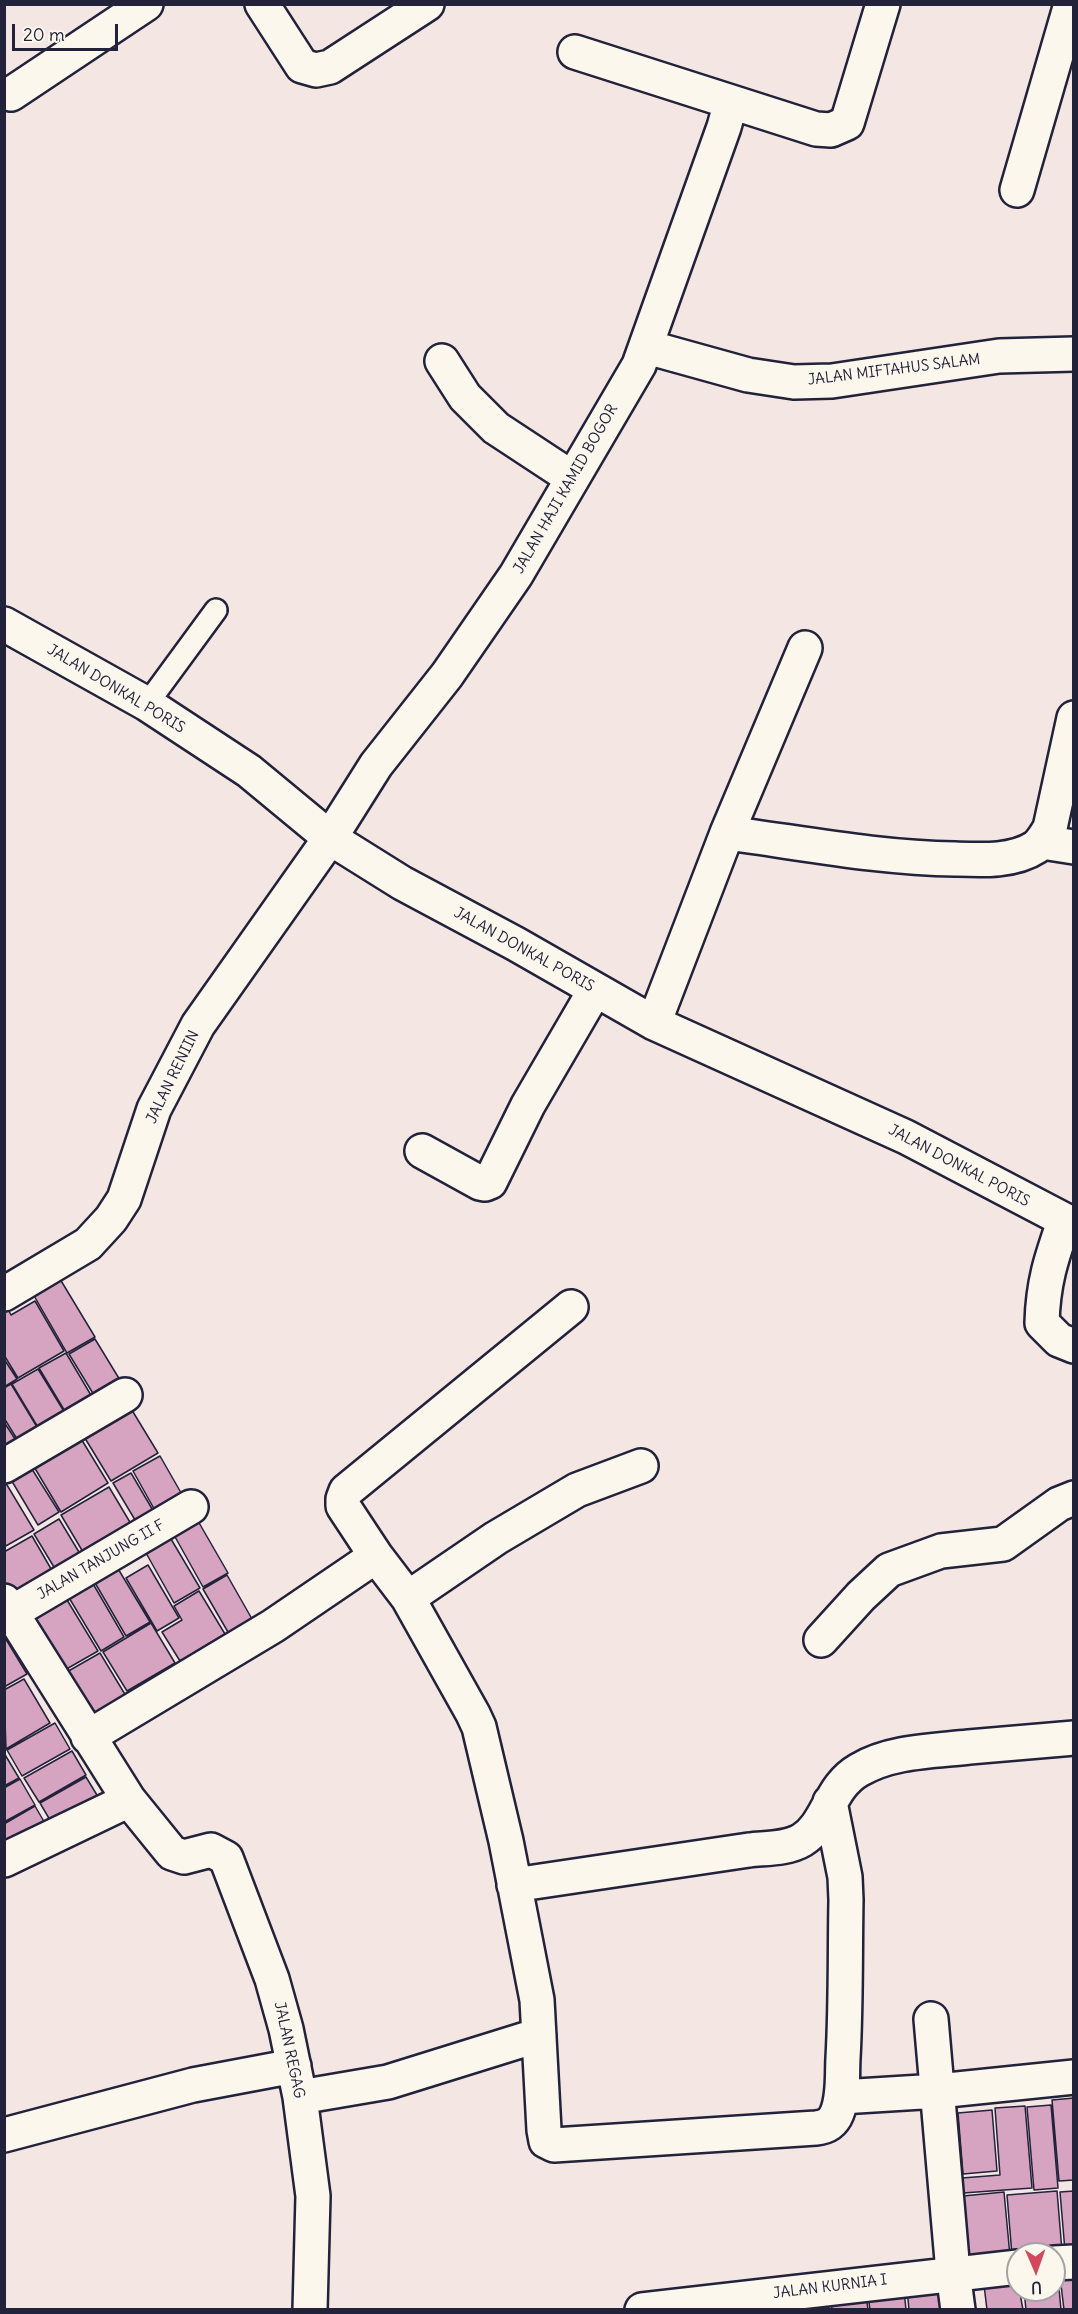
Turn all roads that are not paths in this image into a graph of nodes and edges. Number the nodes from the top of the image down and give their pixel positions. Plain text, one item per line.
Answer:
1 (146, 4) edge
2 (262, 4) edge
3 (427, 4) edge
4 (883, 4) edge
5 (1071, 4) edge
6 (575, 52) dead end
7 (11, 94) dead end
8 (731, 102) junction
9 (1017, 190) dead end
10 (647, 347) junction
11 (1074, 354) edge
12 (442, 361) dead end
13 (572, 478) junction
14 (216, 610) dead end
15 (4, 624) edge
16 (806, 648) dead end
17 (147, 704) junction
18 (1074, 718) edge
19 (727, 833) junction
20 (330, 838) junction
21 (1042, 842) junction
22 (1074, 847) edge
23 (596, 990) junction
24 (654, 1023) junction
25 (422, 1151) dead end
26 (1071, 1224) edge
27 (4, 1294) edge
28 (571, 1307) dead end
29 (1074, 1346) edge
30 (125, 1395) dead end
31 (4, 1466) edge
32 (641, 1466) dead end
33 (1074, 1498) edge
34 (191, 1507) dead end
35 (376, 1556) junction
36 (408, 1598) junction
37 (8, 1607) edge
38 (821, 1640) dead end
39 (88, 1737) junction
40 (1074, 1738) edge
41 (129, 1800) junction
42 (831, 1802) junction
43 (4, 1860) edge
44 (514, 1885) junction
45 (931, 2019) dead end
46 (539, 2035) junction
47 (1074, 2077) edge
48 (297, 2082) junction
49 (938, 2091) junction
50 (841, 2097) junction
51 (4, 2135) edge
52 (1006, 2268) edge
53 (953, 2272) junction
54 (310, 2310) edge
55 (642, 2310) edge
56 (958, 2310) edge

1 - 7 street
2 - 3 street
4 - 8 street
5 - 9 street
6 - 8 street
8 - 10 street, JALAN HAJI KAMID BOGOR
10 - 11 street, JALAN MIFTAHUS SALAM
10 - 13 street, JALAN HAJI KAMID BOGOR
12 - 13 street
13 - 20 street, JALAN HAJI KAMID BOGOR
14 - 17 lane
15 - 17 street, JALAN DONKAL PORIS
16 - 19 street
17 - 20 street, JALAN DONKAL PORIS
18 - 21 street
19 - 21 street
19 - 24 street
20 - 23 street, JALAN DONKAL PORIS
20 - 27 street, JALAN RENIIN
21 - 22 street
23 - 24 street, JALAN DONKAL PORIS
23 - 25 street
24 - 26 street, JALAN DONKAL PORIS
26 - 29 street
28 - 35 street
30 - 31 street
32 - 36 street
33 - 38 street
34 - 37 street, JALAN TANJUNG II F
35 - 36 street
35 - 39 street
36 - 44 street
37 - 39 street
39 - 41 street
40 - 42 street
41 - 43 street
41 - 48 street, JALAN REGAG
42 - 44 street
42 - 50 street
44 - 46 street
45 - 49 street
46 - 48 street
46 - 50 street
47 - 49 street
48 - 51 street
48 - 54 street, JALAN REGAG
49 - 50 street
49 - 53 street
52 - 53 street, JALAN KURNIA I
53 - 55 street, JALAN KURNIA I
53 - 56 street

